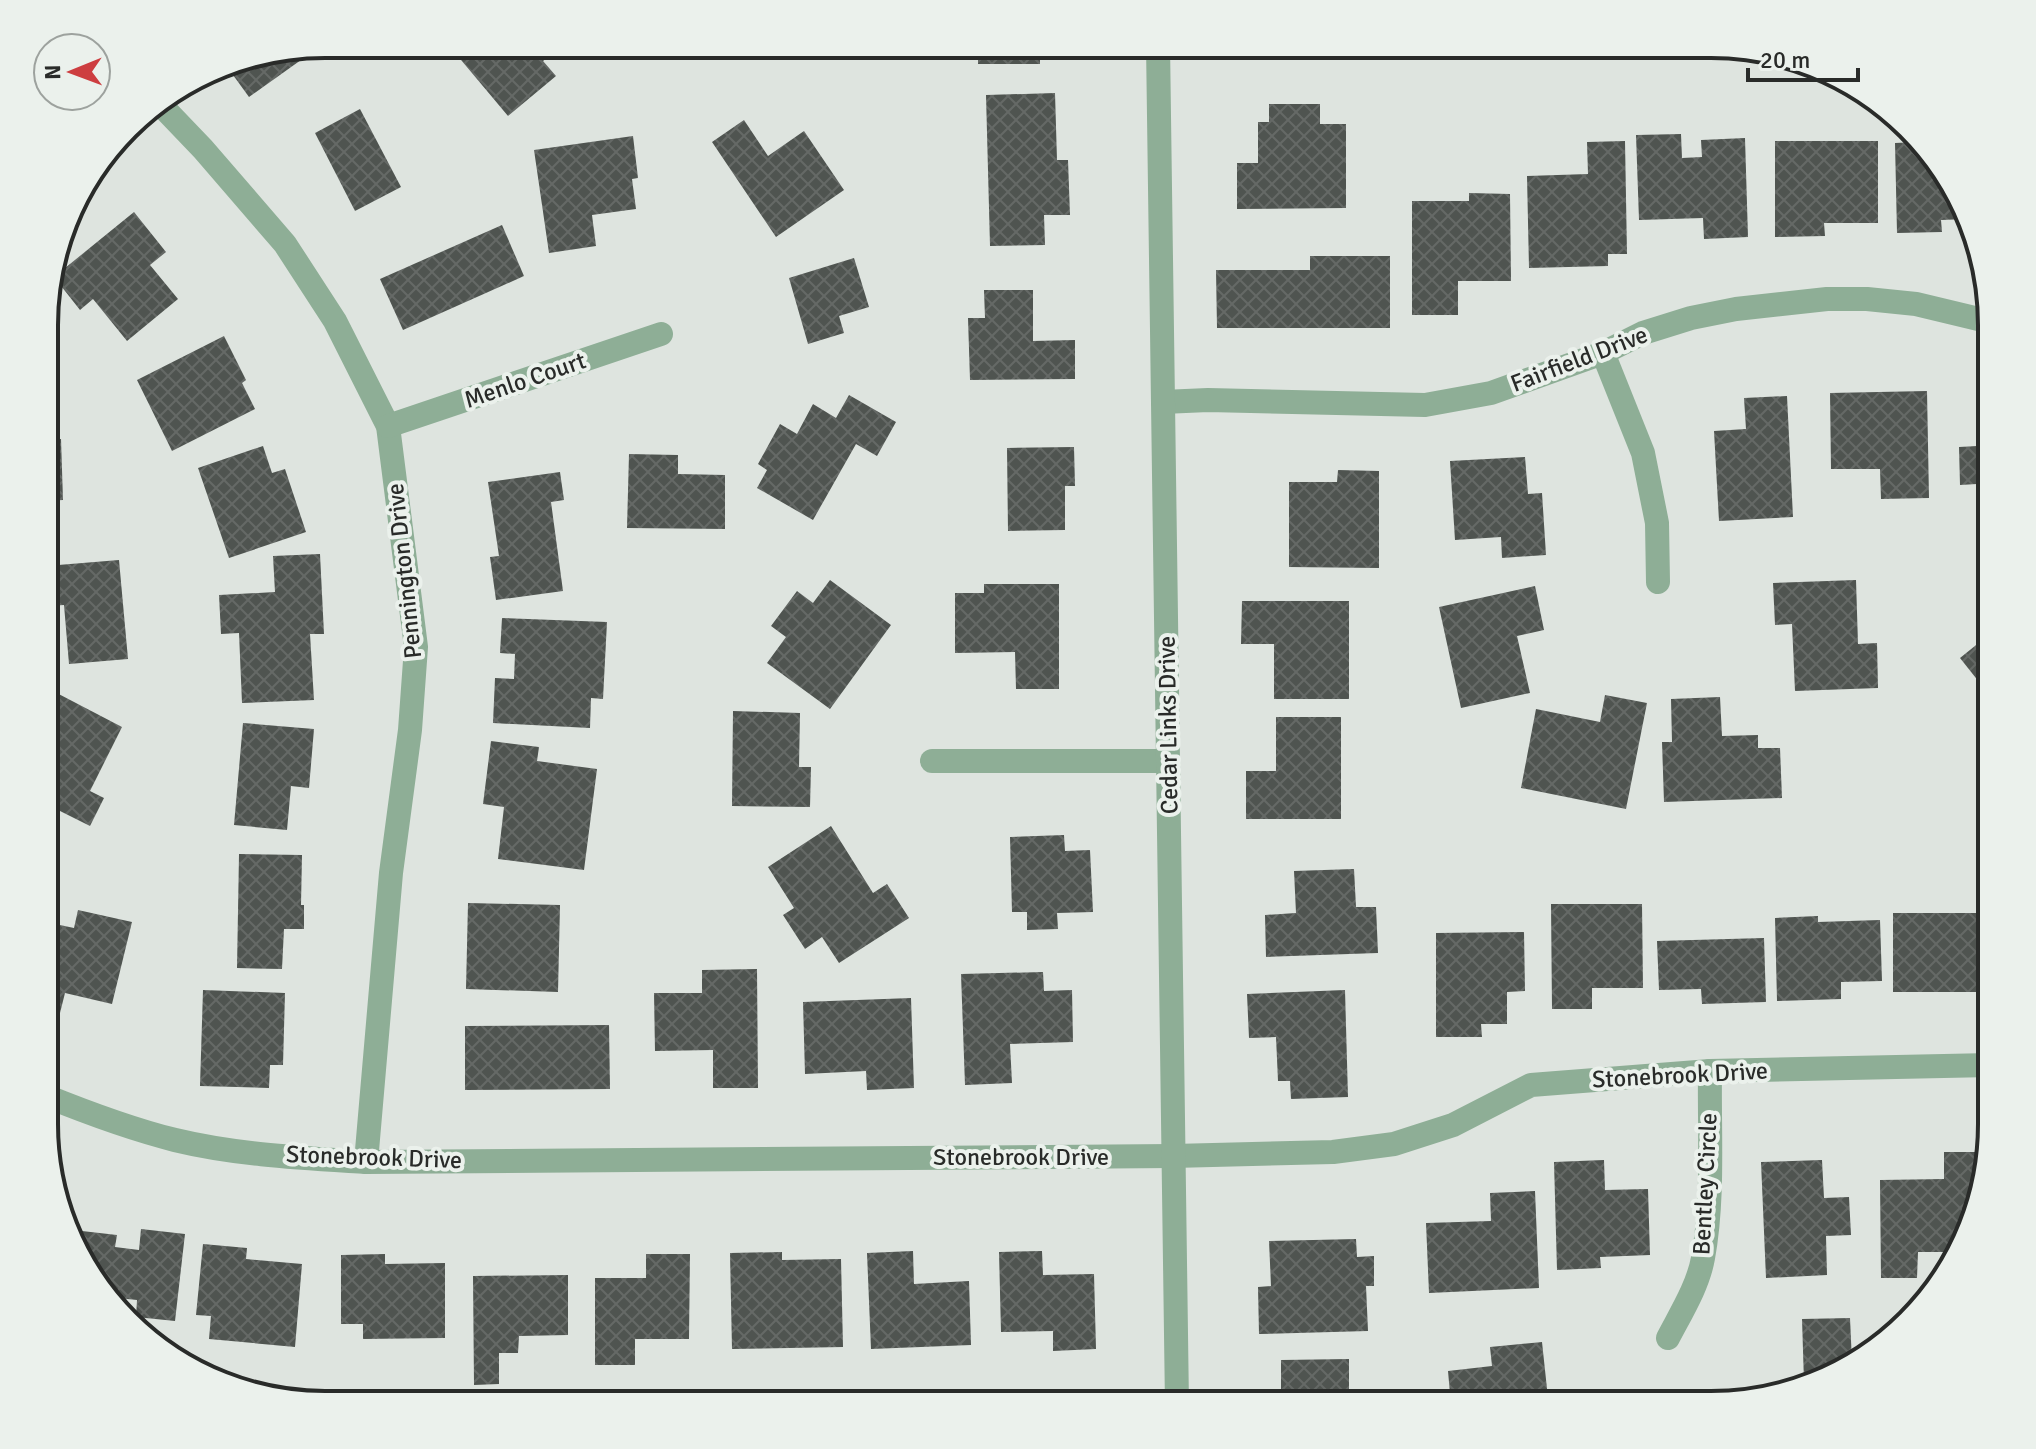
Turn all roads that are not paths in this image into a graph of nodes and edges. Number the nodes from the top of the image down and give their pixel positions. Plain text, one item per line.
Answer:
1 (1158, 59) edge
2 (166, 111) edge
3 (1977, 319) edge
4 (661, 334) dead end
5 (1603, 353) junction
6 (1163, 402) junction
7 (388, 426) junction
8 (1658, 582) dead end
9 (932, 761) dead end
10 (1168, 761) junction
11 (1977, 1065) edge
12 (1710, 1071) junction
13 (59, 1101) edge
14 (1173, 1156) junction
15 (366, 1162) junction
16 (1668, 1338) dead end
17 (1177, 1391) edge

1 - 6 street, Cedar Links Drive
2 - 7 street, Pennington Drive
3 - 5 street, Fairfield Drive
4 - 7 street, Menlo Court
5 - 6 street, Fairfield Drive
5 - 8 street
6 - 10 street, Cedar Links Drive
7 - 15 street, Pennington Drive
9 - 10 street
10 - 14 street, Cedar Links Drive
11 - 12 street, Stonebrook Drive
12 - 14 street, Stonebrook Drive
12 - 16 street, Bentley Circle
13 - 15 street, Stonebrook Drive
14 - 15 street, Stonebrook Drive
14 - 17 street, Cedar Links Drive

